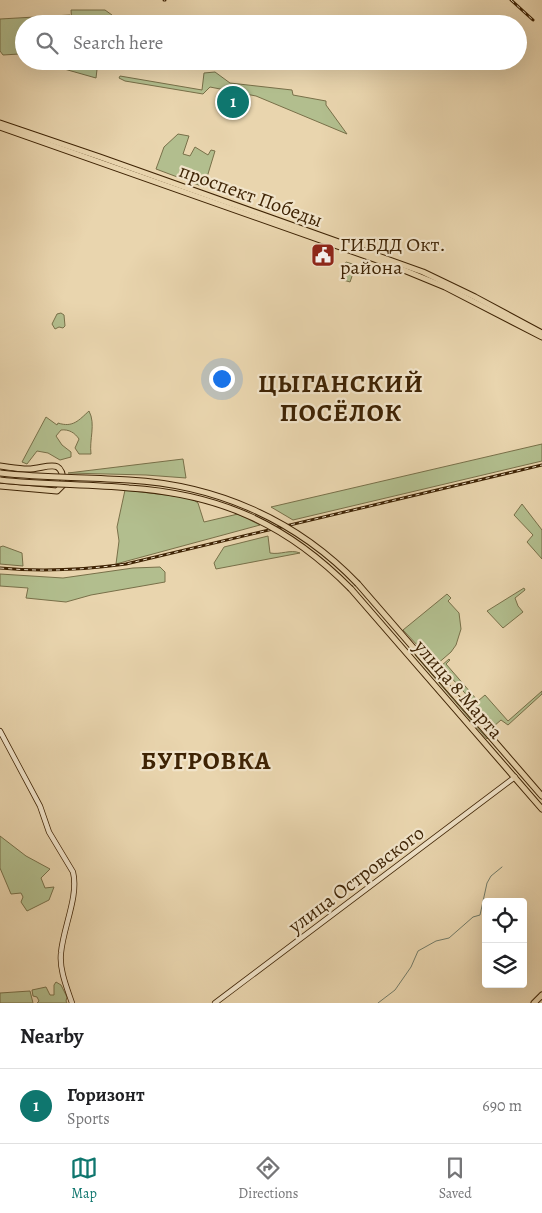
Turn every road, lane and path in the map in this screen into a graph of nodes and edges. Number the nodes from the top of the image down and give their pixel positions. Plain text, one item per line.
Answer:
1 (0, 122) edge
2 (0, 128) edge
3 (11, 128) junction
4 (542, 333) edge
5 (542, 337) edge
6 (0, 466) edge
7 (0, 473) edge
8 (0, 480) edge
9 (0, 486) edge
10 (363, 590) junction
11 (356, 594) junction
12 (0, 731) edge
13 (521, 772) junction
14 (515, 777) junction
15 (542, 796) edge
16 (542, 809) edge
17 (542, 995) edge
18 (72, 1003) edge
19 (214, 1003) edge
20 (534, 1003) edge

1 - 3 main road, проспект Победы
2 - 3 main road, проспект Победы
3 - 4 main road, проспект Победы
3 - 5 main road, проспект Победы
6 - 9 main road
7 - 10 main road, улица 8 Марта, bridge
8 - 11 main road, улица 8 Марта, bridge
10 - 11 main road
10 - 13 main road, улица 8 Марта
11 - 14 main road, улица 8 Марта
12 - 18 street
13 - 14 main road
13 - 15 main road, улица 8 Марта
14 - 16 main road, улица 8 Марта
14 - 19 street, улица Островского
17 - 20 main road

